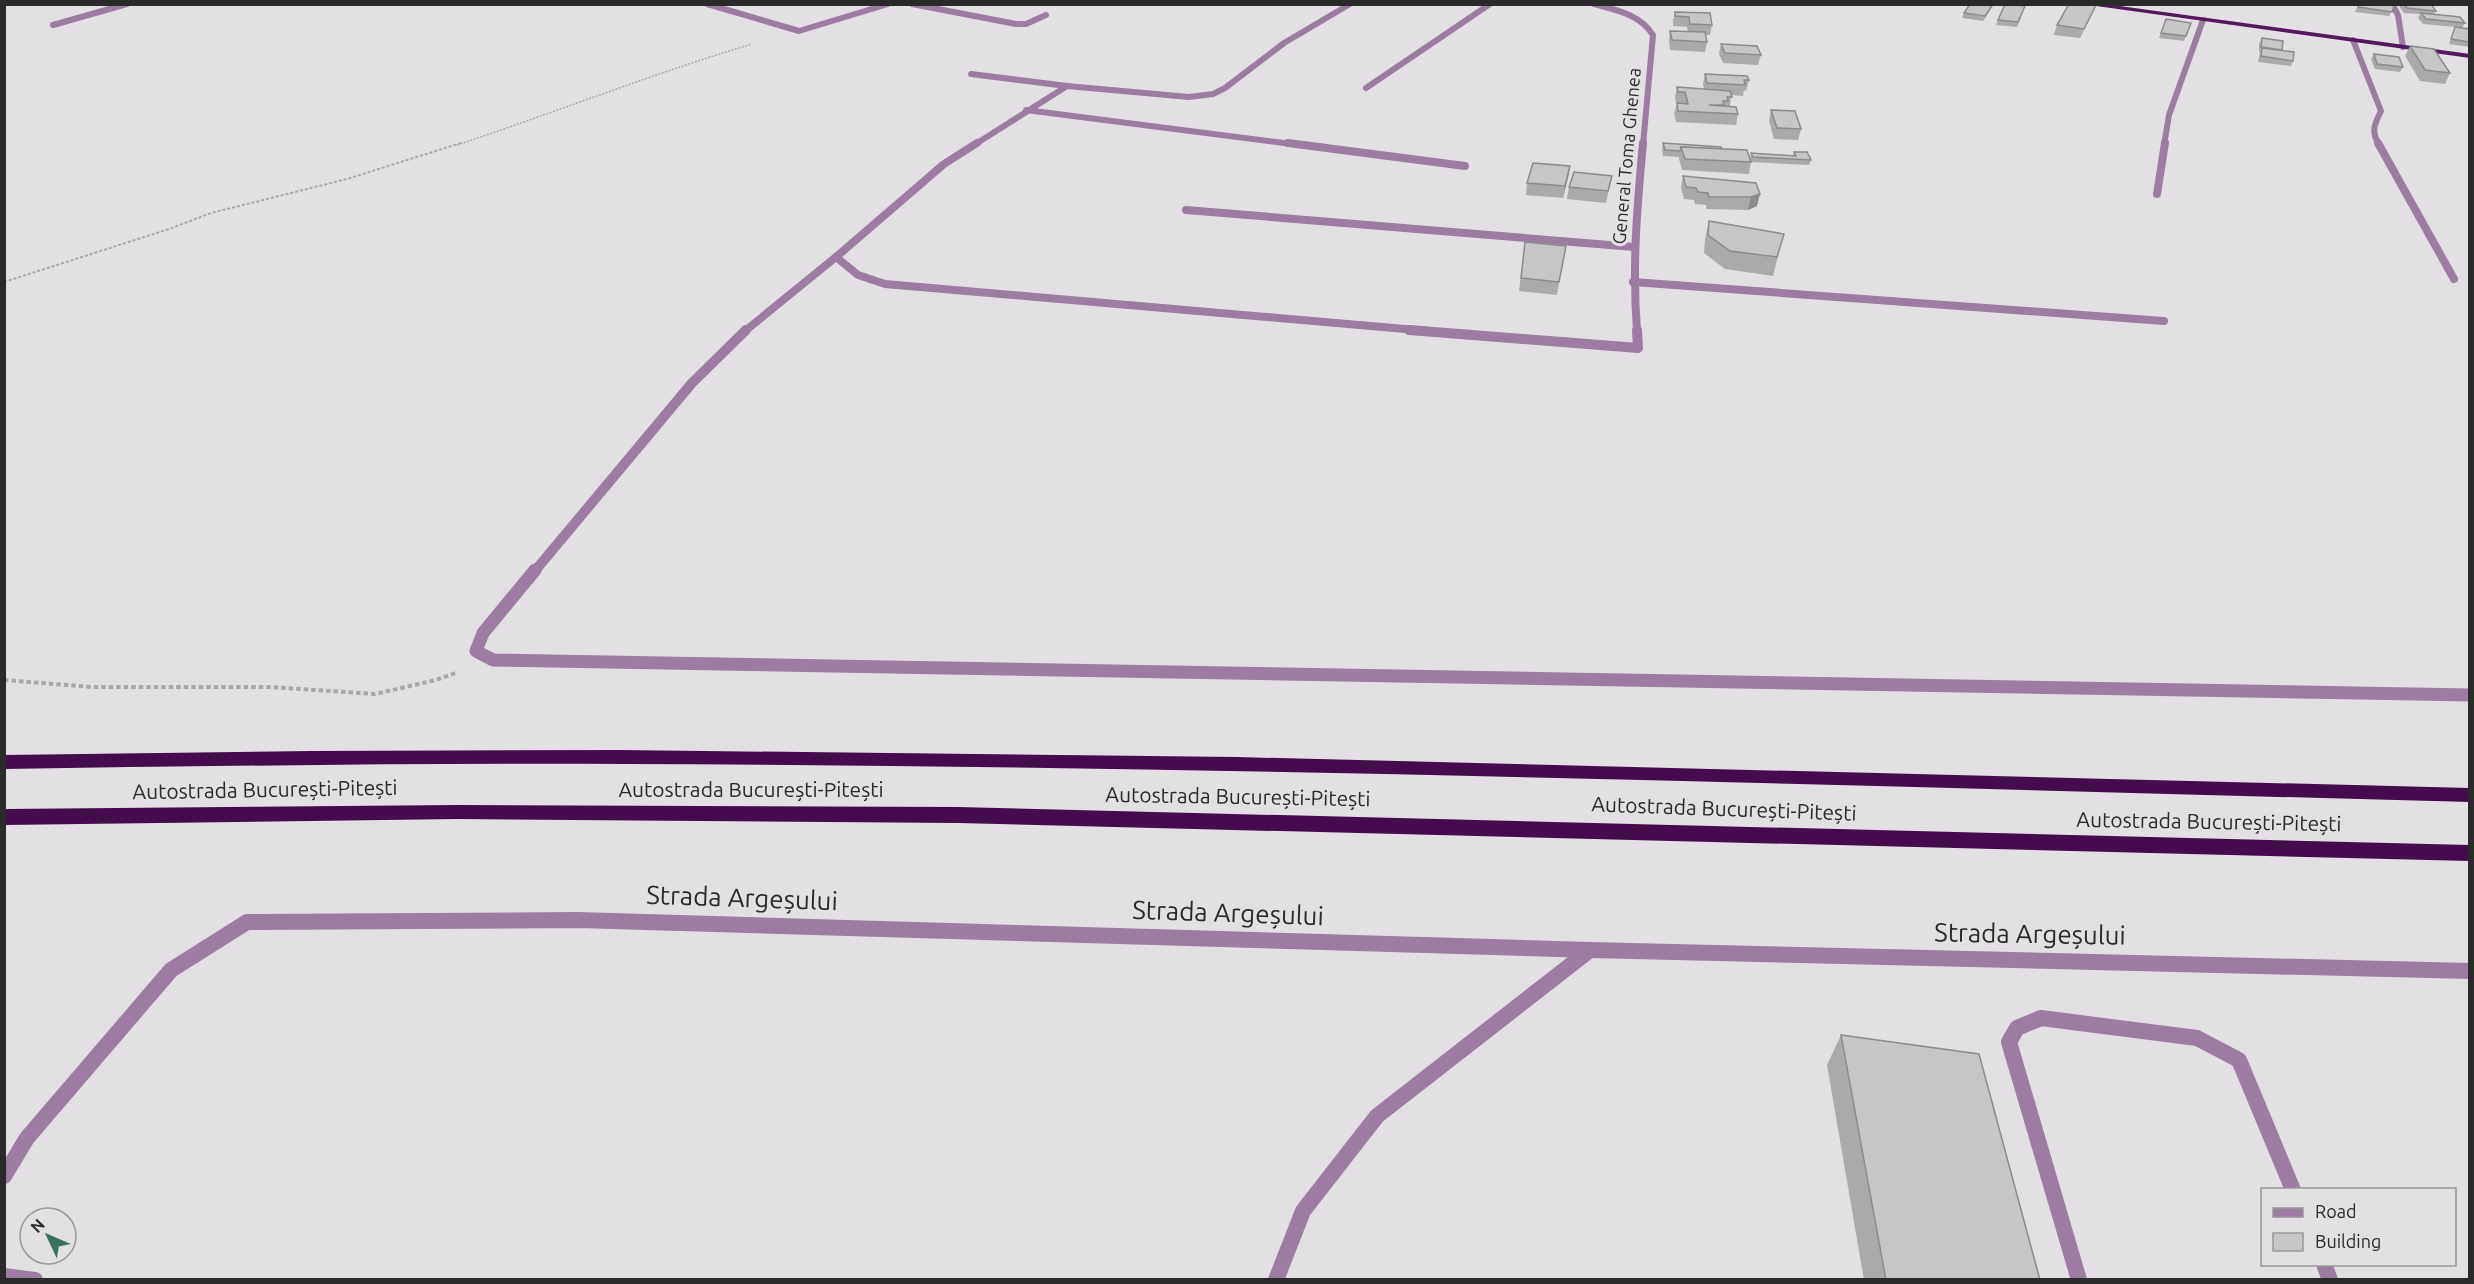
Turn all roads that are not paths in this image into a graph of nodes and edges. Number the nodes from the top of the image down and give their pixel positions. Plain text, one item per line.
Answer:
1 (127, 4) edge
2 (706, 4) edge
3 (888, 4) edge
4 (912, 4) edge
5 (1350, 4) edge
6 (1490, 4) edge
7 (1594, 4) edge
8 (2085, 4) edge
9 (2392, 4) edge
10 (1046, 15) dead end
11 (2203, 20) junction
12 (53, 25) dead end
13 (2353, 40) junction
14 (2403, 47) junction
15 (2469, 56) edge
16 (971, 74) dead end
17 (1067, 86) junction
18 (1366, 88) dead end
19 (1026, 110) junction
20 (1465, 166) dead end
21 (2157, 194) dead end
22 (1186, 210) dead end
23 (1634, 247) junction
24 (836, 257) junction
25 (2454, 279) dead end
26 (1633, 282) junction
27 (2164, 321) dead end
28 (2469, 695) edge
29 (4, 762) edge
30 (2469, 795) edge
31 (4, 817) edge
32 (2469, 853) edge
33 (1590, 950) junction
34 (2469, 971) edge
35 (4, 1176) edge
36 (2292, 1188) edge
37 (6, 1278) edge
38 (35, 1280) edge
39 (1276, 1280) edge
40 (2079, 1280) edge

1 - 12 street
2 - 3 street
4 - 10 street
5 - 17 street
6 - 18 street
7 - 23 street, General Toma Ghenea
8 - 11 highway
9 - 14 street
11 - 13 highway
11 - 21 street
13 - 14 highway
13 - 25 street
14 - 15 highway
16 - 17 street
17 - 19 street
19 - 20 street
19 - 24 street
22 - 23 street
23 - 26 street, General Toma Ghenea
24 - 26 street, General Toma Ghenea
24 - 28 street
26 - 27 street
29 - 30 highway, Autostrada București-Pitești
31 - 32 highway, Autostrada București-Pitești
33 - 34 street, Strada Argeșului
33 - 35 street, Strada Argeșului
33 - 39 street
36 - 40 street
37 - 38 street

